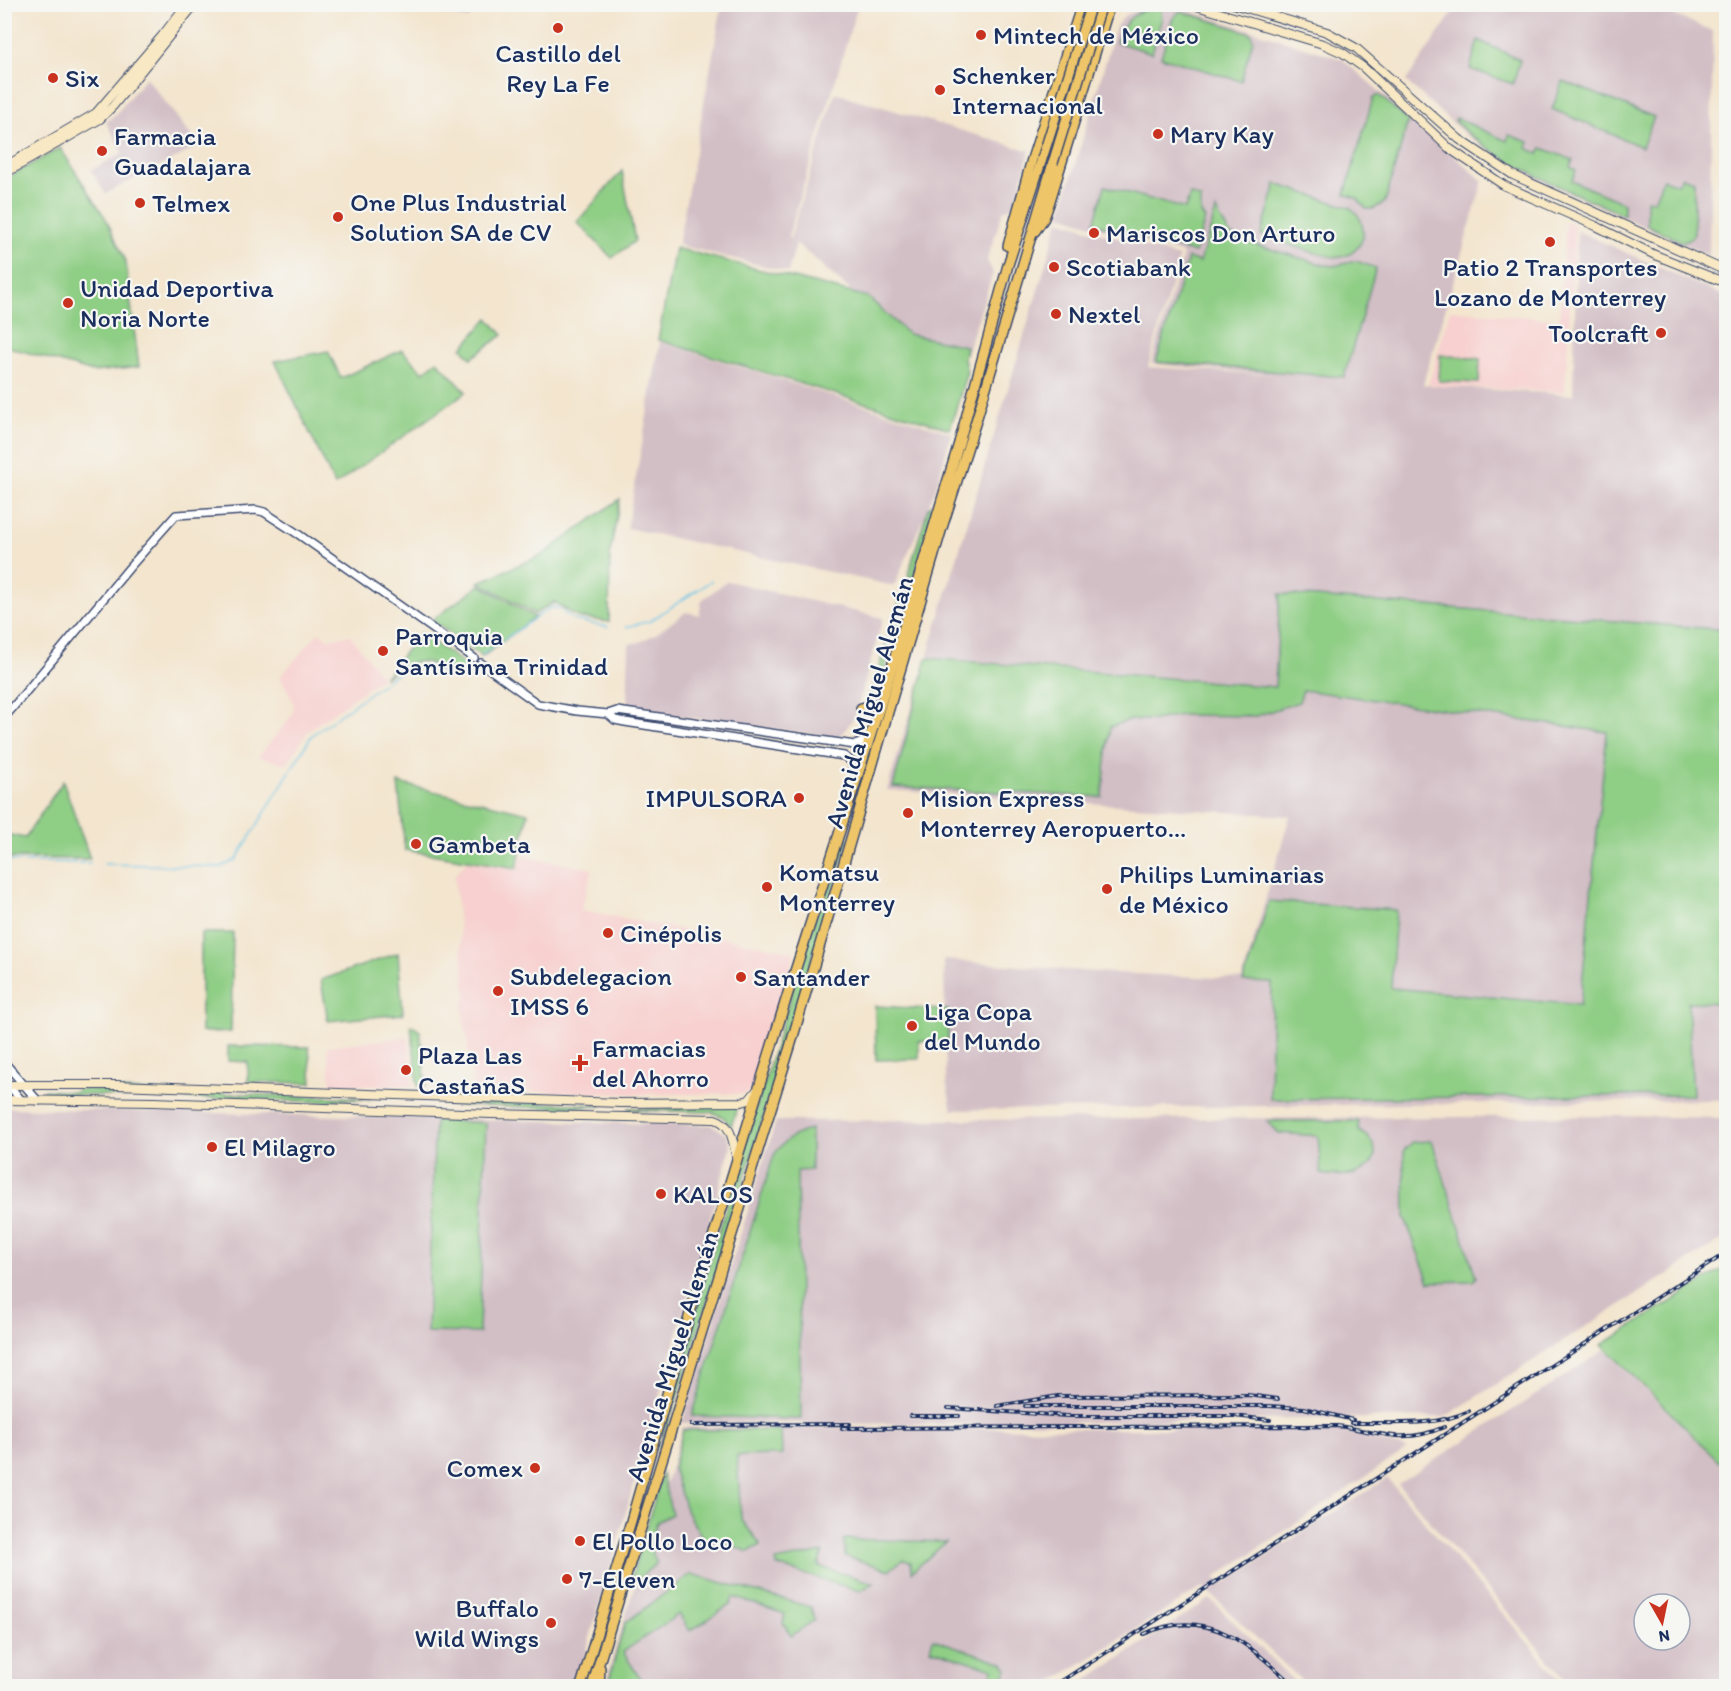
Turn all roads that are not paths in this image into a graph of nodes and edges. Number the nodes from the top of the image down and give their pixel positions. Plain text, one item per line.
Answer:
1 (187, 4) edge
2 (195, 4) edge
3 (1091, 4) edge
4 (1190, 4) edge
5 (1233, 4) edge
6 (1082, 5) edge
7 (1110, 6) edge
8 (1078, 16) junction
9 (1104, 25) junction
10 (98, 116) junction
11 (4, 167) edge
12 (4, 174) edge
13 (1632, 228) junction
14 (1605, 230) junction
15 (1031, 234) junction
16 (1008, 265) junction
17 (1726, 271) edge
18 (1726, 284) edge
19 (881, 703) junction
20 (861, 708) dead end
21 (608, 714) junction
22 (4, 718) edge
23 (874, 726) junction
24 (854, 787) junction
25 (4, 1062) edge
26 (6, 1083) edge
27 (23, 1085) junction
28 (758, 1089) junction
29 (478, 1098) junction
30 (4, 1100) edge
31 (21, 1100) junction
32 (38, 1101) junction
33 (689, 1104) junction
34 (385, 1111) junction
35 (532, 1115) junction
36 (737, 1160) junction
37 (599, 1665) junction
38 (581, 1686) edge
39 (592, 1686) edge
40 (599, 1686) edge

1 - 10 main road
2 - 10 main road
3 - 16 highway, Avenida Miguel Alemán, bridge
4 - 14 main road
5 - 13 main road
6 - 8 highway
7 - 9 highway
7 - 15 highway, Avenida Miguel Alemán, bridge
8 - 9 highway
8 - 16 highway
9 - 15 highway
10 - 11 main road
10 - 12 main road
13 - 14 main road
13 - 17 main road
14 - 18 main road
15 - 37 highway, Avenida Miguel Alemán
16 - 19 highway, Avenida Miguel Alemán
19 - 20 highway
19 - 23 highway, Avenida Miguel Alemán
21 - 22 street
21 - 23 street
21 - 24 street
23 - 24 highway, Avenida Miguel Alemán
24 - 28 highway, Avenida Miguel Alemán
25 - 27 street
26 - 27 main road
26 - 31 street
27 - 29 main road
27 - 32 street
28 - 33 main road
28 - 36 highway, Avenida Miguel Alemán
29 - 33 main road
29 - 34 main road
30 - 31 main road
31 - 32 main road
32 - 34 main road
33 - 35 main road
34 - 35 main road
35 - 36 main road
36 - 38 highway, Avenida Miguel Alemán
37 - 39 highway, Avenida Miguel Alemán
37 - 40 highway

